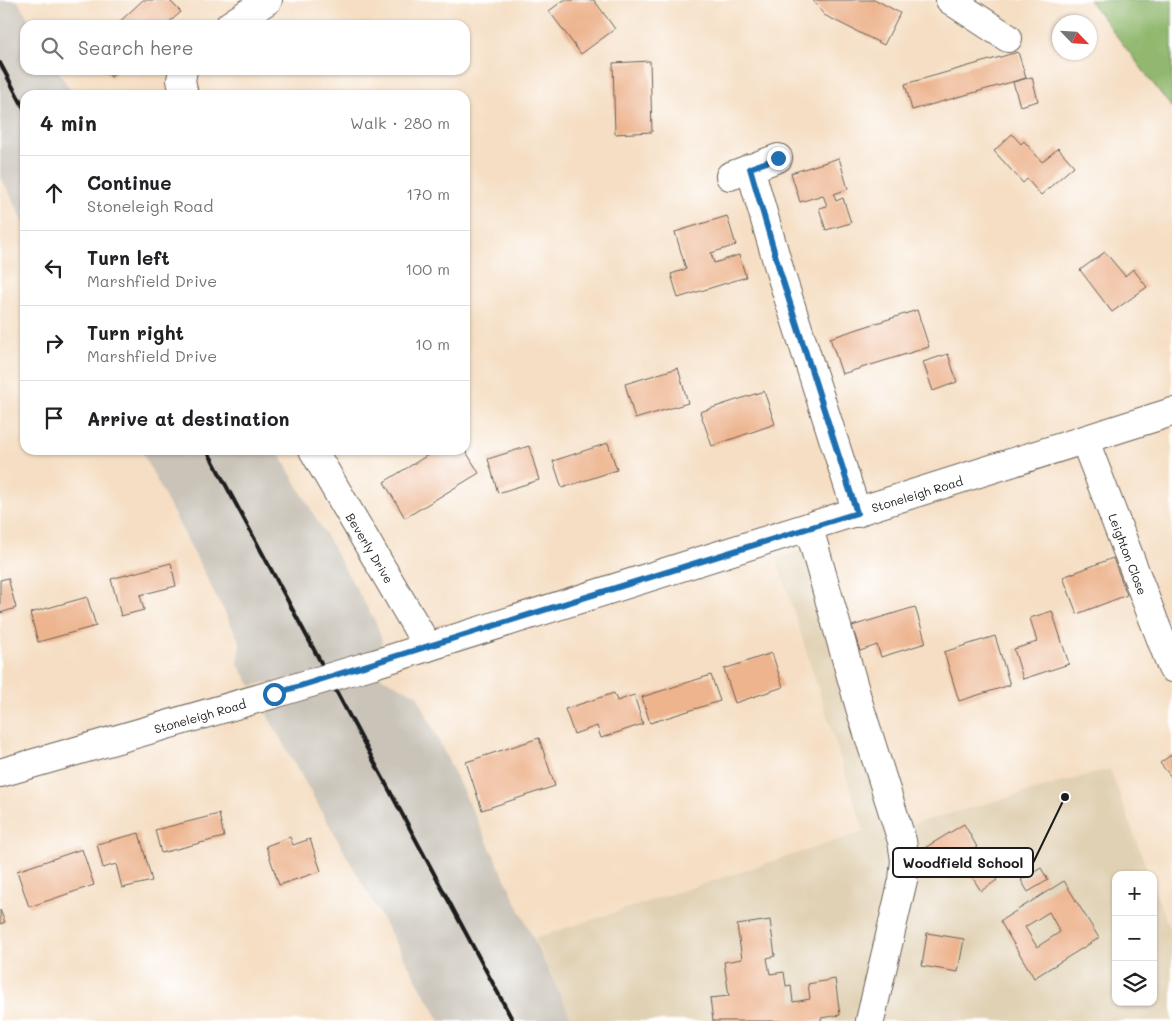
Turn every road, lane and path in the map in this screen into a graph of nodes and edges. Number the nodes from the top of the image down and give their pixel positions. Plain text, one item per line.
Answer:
1 (268, 0) edge
2 (950, 0) edge
3 (238, 20) edge
4 (1008, 38) dead end
5 (182, 75) edge
6 (183, 90) edge
7 (778, 158) dead end
8 (1172, 412) edge
9 (1085, 441) junction
10 (316, 455) edge
11 (857, 513) junction
12 (809, 528) junction
13 (428, 646) junction
14 (1172, 668) edge
15 (0, 773) edge
16 (870, 1021) edge

1 - 3 street
2 - 4 street
5 - 6 street
7 - 11 street
8 - 9 street, Stoneleigh Road
9 - 11 street, Stoneleigh Road
9 - 14 street, Leighton Close
10 - 13 street, Beverly Drive
11 - 12 street, Stoneleigh Road
12 - 13 street, Stoneleigh Road
12 - 16 street
13 - 15 street, Stoneleigh Road, bridge

